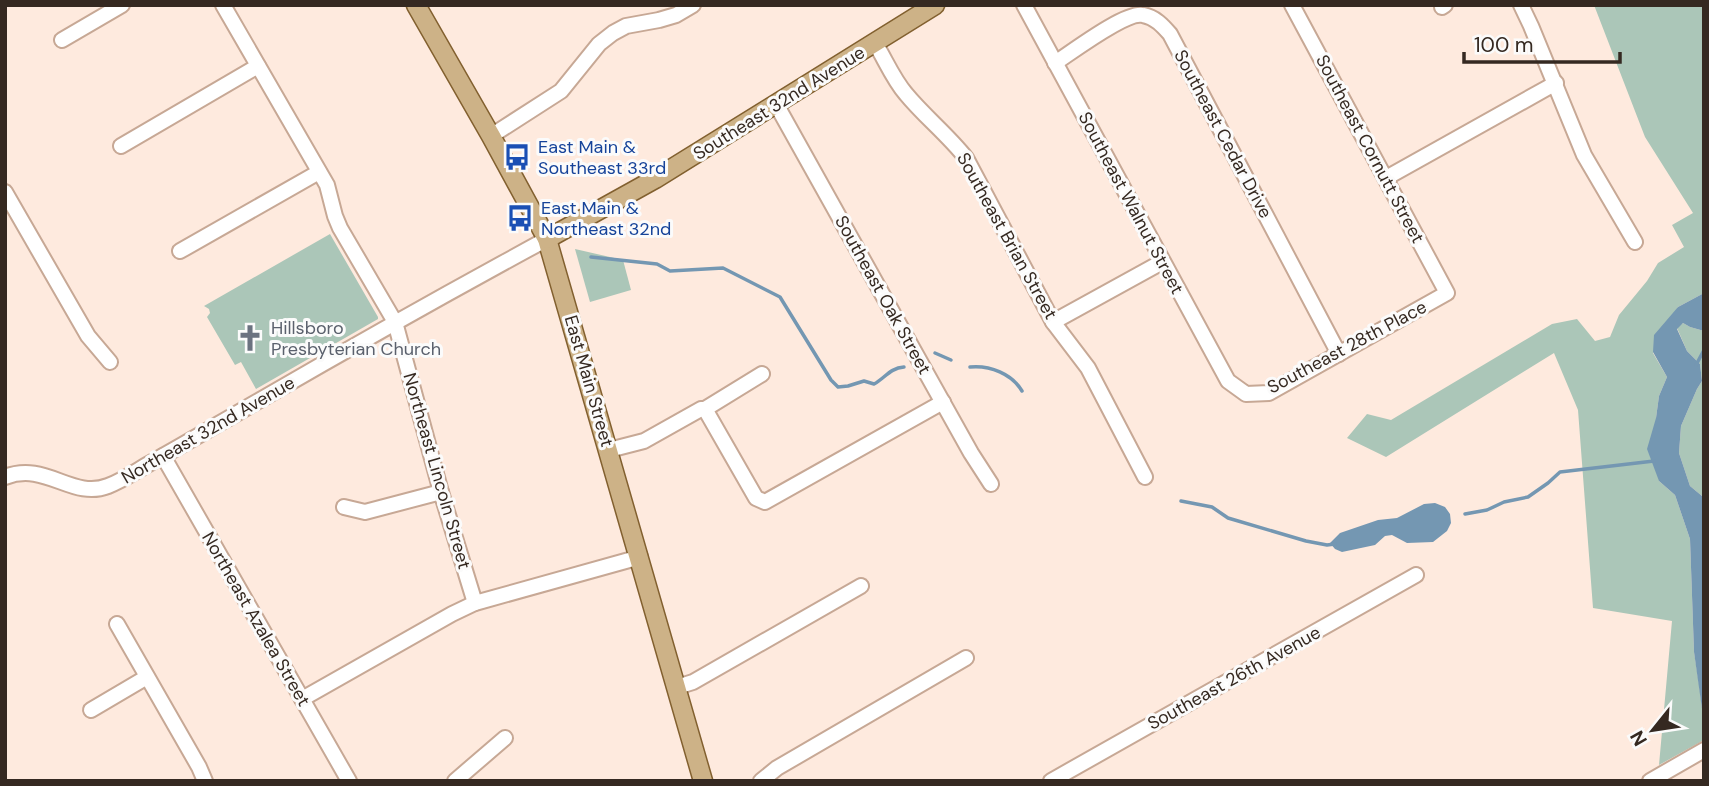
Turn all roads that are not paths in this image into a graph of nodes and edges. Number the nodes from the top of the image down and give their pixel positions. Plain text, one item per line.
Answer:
1 (122, 5) edge
2 (223, 5) edge
3 (416, 5) edge
4 (693, 5) edge
5 (935, 5) edge
6 (1024, 5) edge
7 (1292, 5) edge
8 (1521, 5) edge
9 (62, 40) dead end
10 (875, 43) junction
11 (1055, 63) junction
12 (258, 66) junction
13 (1556, 83) junction
14 (776, 104) junction
15 (491, 136) junction
16 (121, 146) dead end
17 (319, 172) junction
18 (1386, 178) junction
19 (5, 192) edge
20 (547, 239) junction
21 (1635, 242) dead end
22 (180, 251) dead end
23 (1163, 262) junction
24 (1447, 293) joint
25 (395, 322) junction
26 (1054, 323) junction
27 (1339, 354) junction
28 (110, 362) dead end
29 (762, 374) dead end
30 (1246, 394) joint
31 (943, 402) junction
32 (705, 409) junction
33 (609, 450) junction
34 (163, 456) junction
35 (5, 477) edge
36 (1145, 477) dead end
37 (991, 484) dead end
38 (442, 492) junction
39 (344, 507) dead end
40 (640, 557) junction
41 (1416, 575) dead end
42 (861, 586) dead end
43 (475, 604) junction
44 (117, 624) dead end
45 (966, 658) dead end
46 (148, 677) junction
47 (677, 687) junction
48 (302, 699) junction
49 (91, 709) dead end
50 (505, 738) dead end
51 (1703, 751) edge
52 (205, 781) edge
53 (349, 781) edge
54 (455, 781) edge
55 (703, 781) edge
56 (761, 781) edge
57 (1051, 781) edge
58 (1650, 781) edge

1 - 9 street
2 - 12 street, Northeast Lincoln Street
3 - 15 main road, East Main Street
4 - 15 street
5 - 10 main road, Southeast 32nd Avenue
6 - 11 street, Southeast Walnut Street
7 - 18 street, Southeast Cornutt Street
8 - 13 street
10 - 14 main road, Southeast 32nd Avenue
10 - 26 street, Southeast Brian Street
11 - 23 street, Southeast Walnut Street
11 - 27 street, Southeast Cedar Drive
12 - 16 street
12 - 17 street, Northeast Lincoln Street
13 - 18 street
13 - 21 street
14 - 20 main road, Southeast 32nd Avenue
14 - 31 street, Southeast Oak Street
15 - 20 main road, East Main Street
17 - 22 street
17 - 25 street, Northeast Lincoln Street
18 - 24 street, Southeast Cornutt Street
19 - 28 street
20 - 25 street, Northeast 32nd Avenue
20 - 33 main road, East Main Street
23 - 26 street
23 - 30 street, Southeast Walnut Street
24 - 27 street, Southeast 28th Place
25 - 34 street, Northeast 32nd Avenue
25 - 38 street, Northeast Lincoln Street
26 - 36 street, Southeast Brian Street
27 - 30 street, Southeast 28th Place
29 - 32 street
31 - 32 street
31 - 37 street, Southeast Oak Street
32 - 33 street
33 - 40 main road, East Main Street
34 - 35 street, Northeast 32nd Avenue
34 - 48 street, Northeast Azalea Street
38 - 39 street
38 - 43 street, Northeast Lincoln Street
40 - 43 street
40 - 47 main road, East Main Street
41 - 57 street, Southeast 26th Avenue
42 - 47 street
43 - 48 street
44 - 46 street
45 - 56 street
46 - 49 street
46 - 52 street
47 - 55 main road, East Main Street
48 - 53 street, Northeast Azalea Street
50 - 54 street
51 - 58 street

